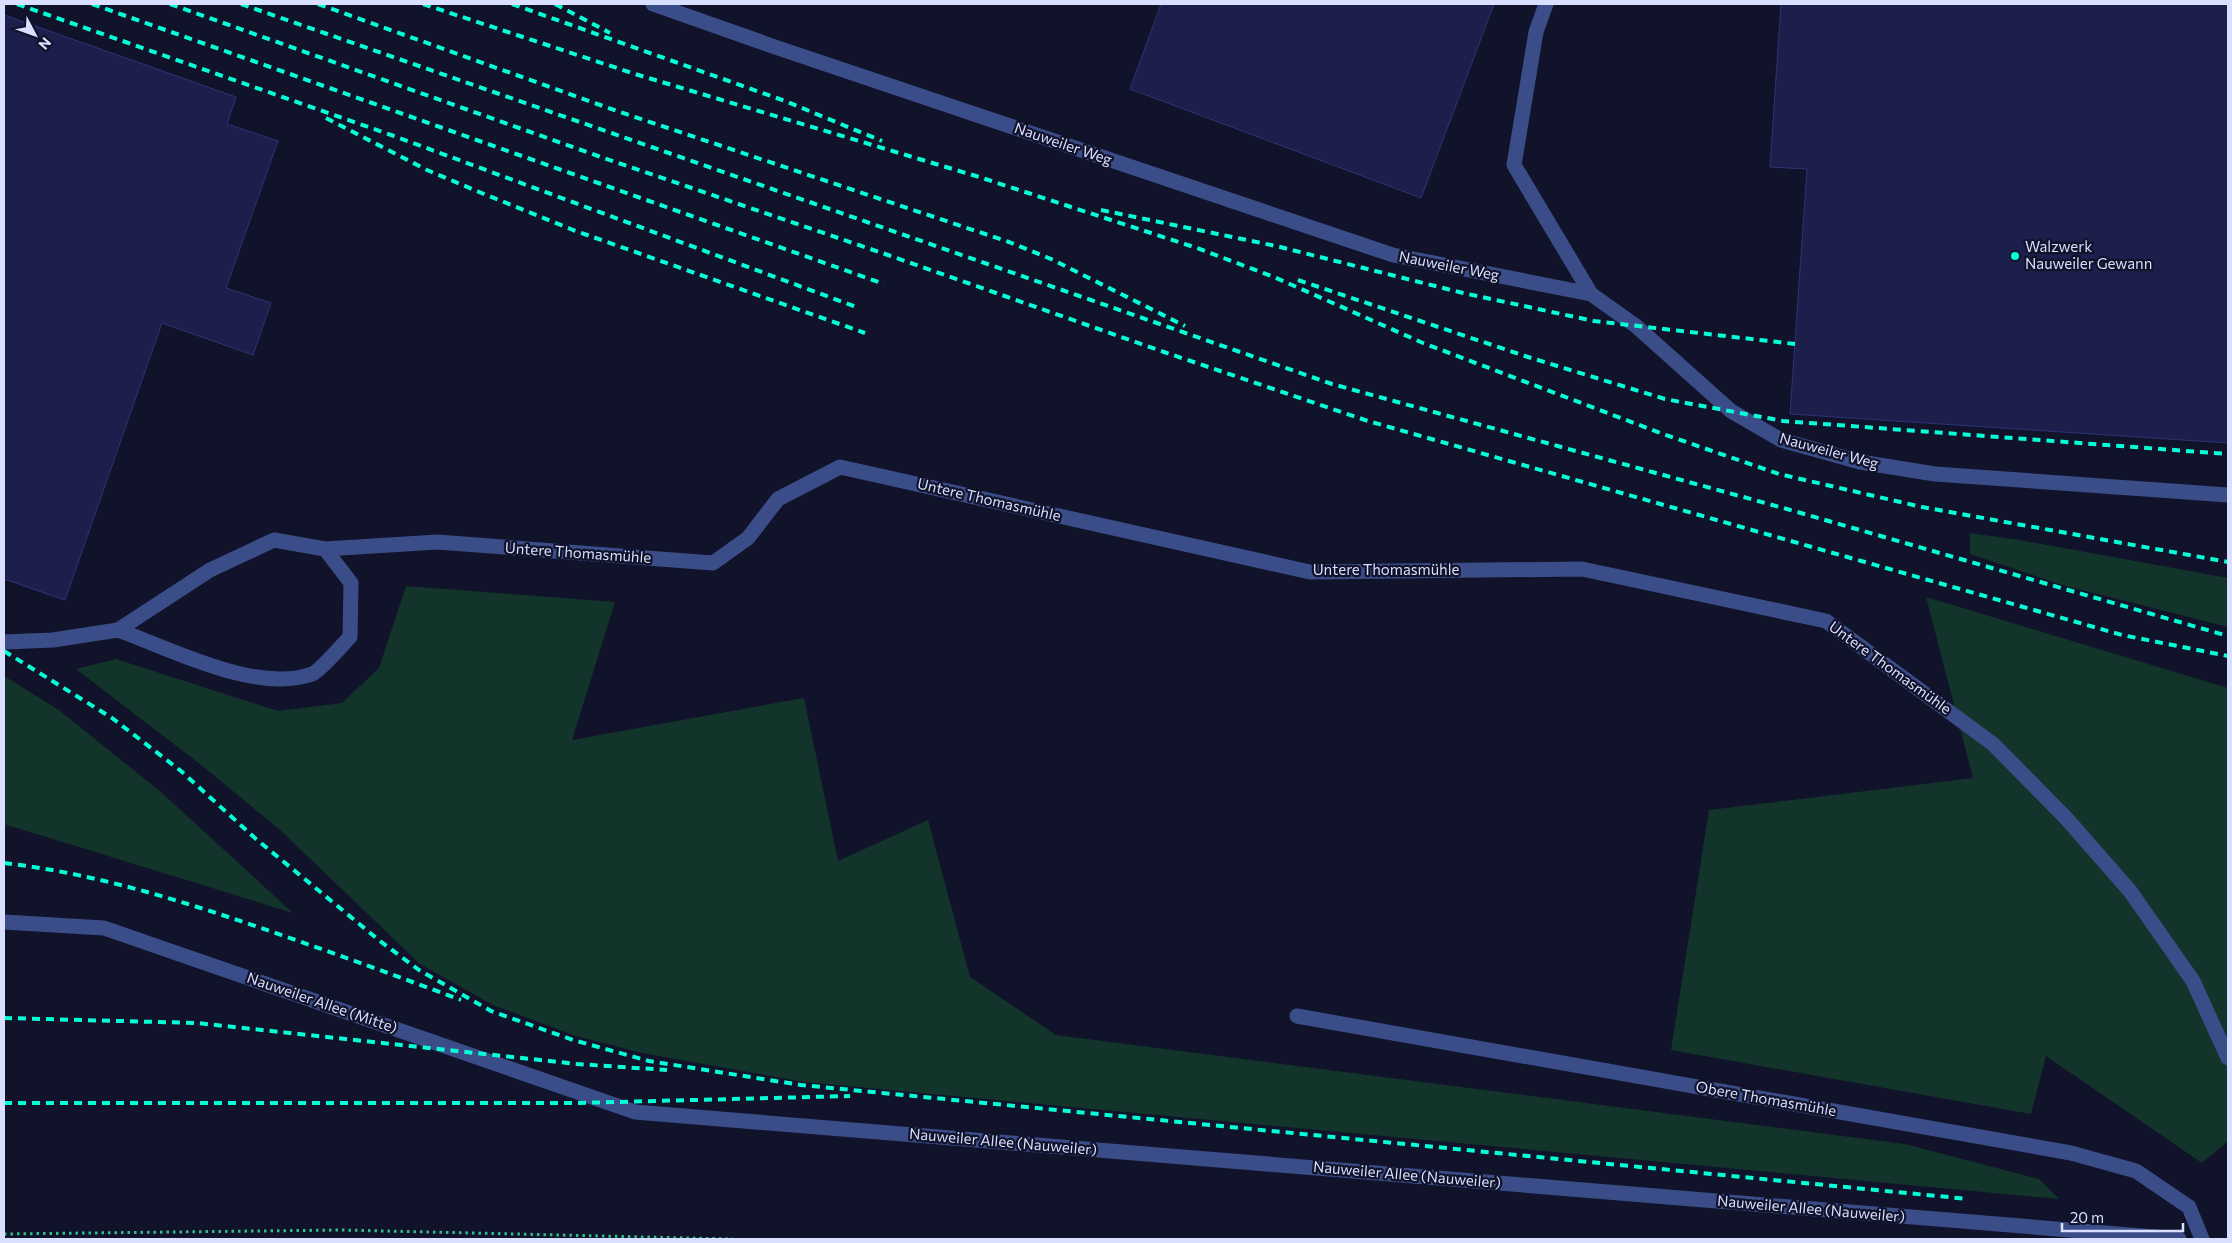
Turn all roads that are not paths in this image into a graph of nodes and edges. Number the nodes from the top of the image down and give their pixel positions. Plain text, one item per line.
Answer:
1 (653, 4) edge
2 (1546, 4) edge
3 (1591, 294) junction
4 (2228, 494) edge
5 (325, 549) junction
6 (118, 630) junction
7 (4, 642) edge
8 (4, 922) edge
9 (1296, 1016) dead end
10 (2228, 1058) edge
11 (634, 1112) joint
12 (2180, 1239) edge
13 (2202, 1239) edge

1 - 3 lane, Nauweiler Weg
2 - 3 lane
3 - 4 lane, Nauweiler Weg
5 - 6 lane, Untere Thomasmühle
5 - 6 lane
5 - 10 lane, Untere Thomasmühle
6 - 7 lane
8 - 11 lane, Nauweiler Allee (Mitte)
9 - 13 lane, Obere Thomasmühle
11 - 12 lane, Nauweiler Allee (Nauweiler)

